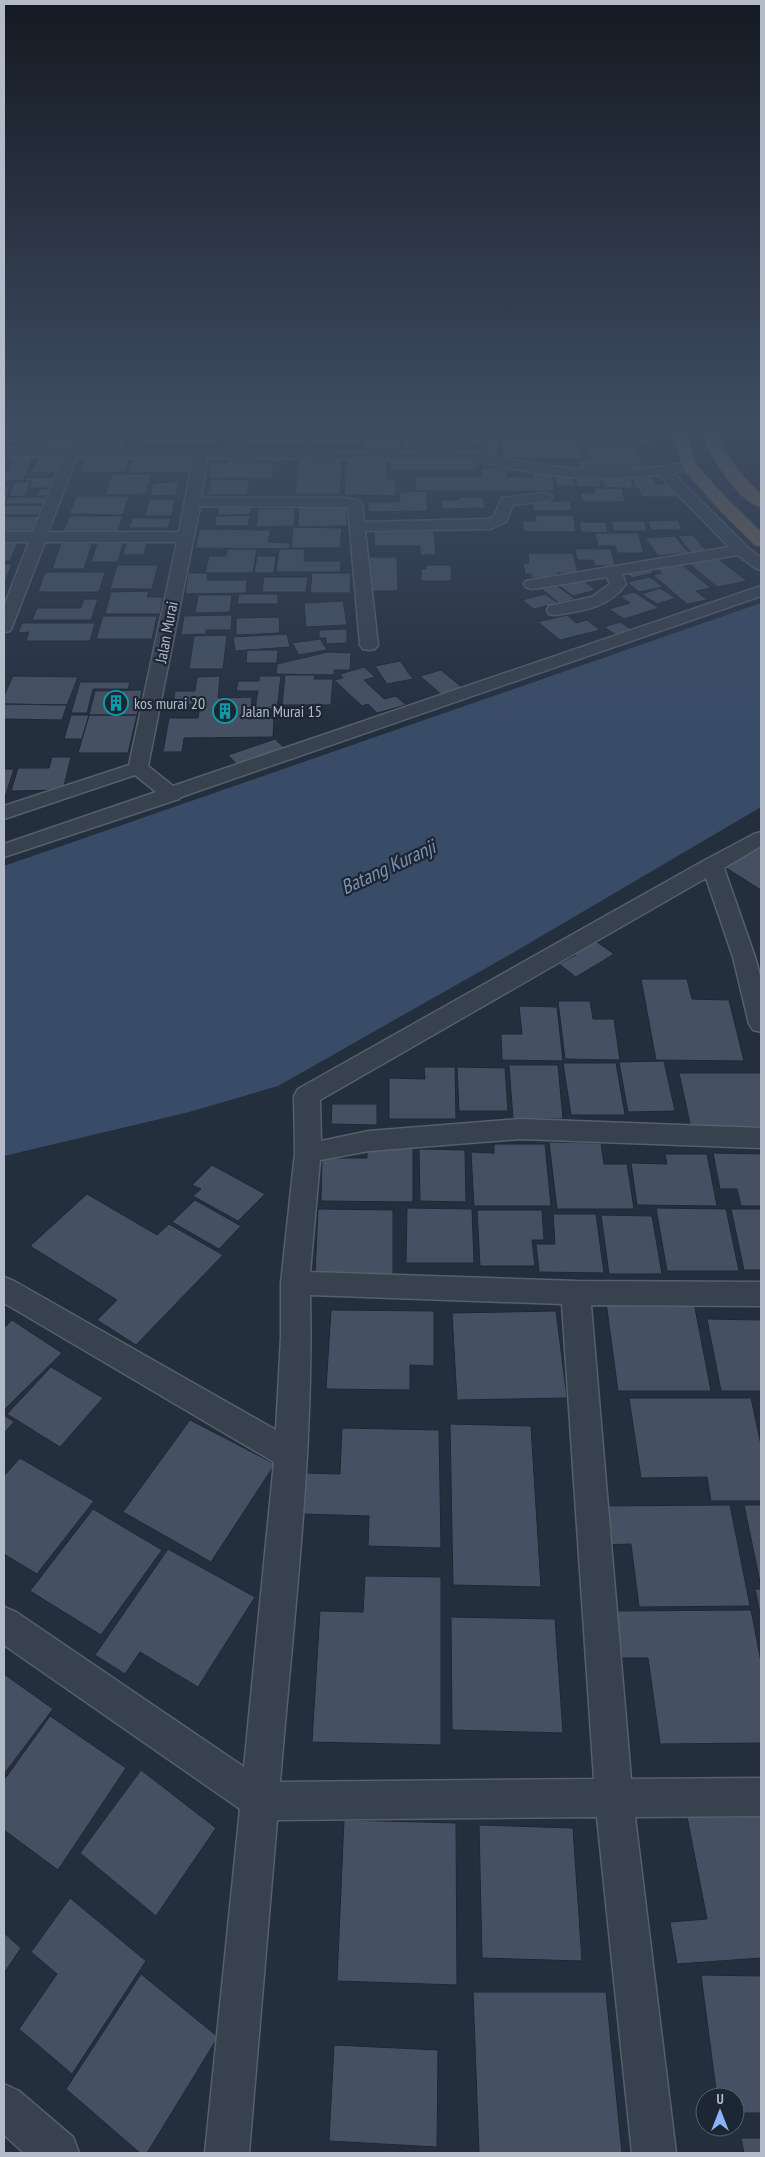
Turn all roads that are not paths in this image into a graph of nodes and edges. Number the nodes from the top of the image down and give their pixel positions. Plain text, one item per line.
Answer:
1 (358, 527) edge
2 (43, 528) edge
3 (187, 528) edge
4 (719, 528) edge
5 (747, 528) edge
6 (4, 537) edge
7 (39, 537) junction
8 (185, 537) junction
9 (761, 541) edge
10 (741, 550) junction
11 (761, 565) edge
12 (612, 570) junction
13 (532, 584) dead end
14 (761, 592) edge
15 (555, 610) dead end
16 (4, 627) edge
17 (369, 645) dead end
18 (138, 768) junction
19 (172, 795) junction
20 (4, 813) edge
21 (761, 838) edge
22 (4, 851) edge
23 (712, 865) junction
24 (761, 1024) edge
25 (761, 1138) edge
26 (308, 1153) junction
27 (295, 1283) junction
28 (4, 1289) edge
29 (576, 1293) junction
30 (761, 1294) edge
31 (291, 1456) junction
32 (4, 1624) edge
33 (614, 1798) junction
34 (761, 1798) edge
35 (260, 1801) junction
36 (4, 2106) edge
37 (57, 2153) edge
38 (227, 2153) edge
39 (654, 2153) edge

1 - 17 street
2 - 7 street
3 - 8 street, Jalan Murai
4 - 10 street
5 - 9 highway
6 - 7 street
7 - 8 street
7 - 16 street
8 - 18 street, Jalan Murai
10 - 11 street
10 - 12 street
12 - 13 street
12 - 15 street
14 - 19 street
18 - 19 street
18 - 20 street
19 - 22 street
21 - 23 street
23 - 24 street
23 - 26 street
25 - 26 street
26 - 27 street
27 - 29 street
27 - 31 street
28 - 31 street
29 - 30 street
29 - 33 street
31 - 35 street
32 - 35 street
33 - 34 street
33 - 35 street
33 - 39 street
35 - 38 street
36 - 37 street

